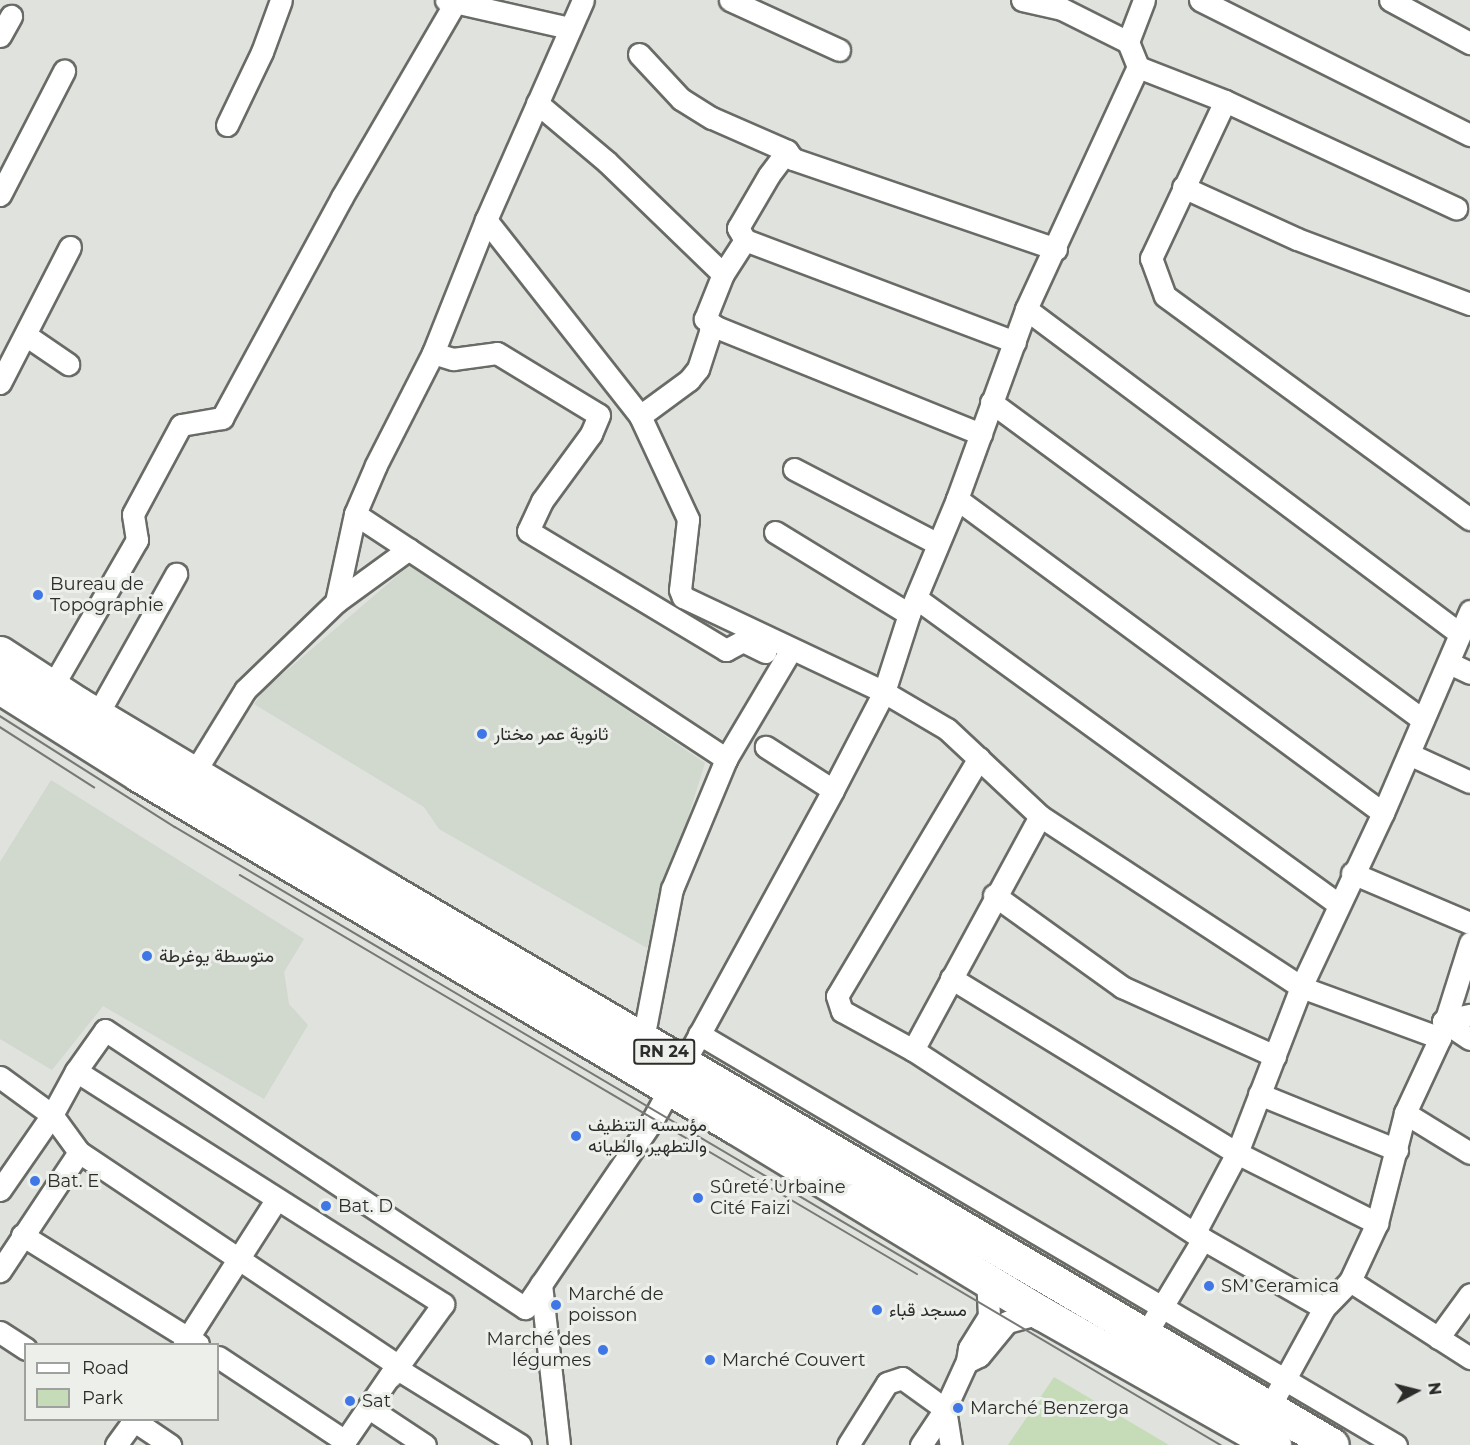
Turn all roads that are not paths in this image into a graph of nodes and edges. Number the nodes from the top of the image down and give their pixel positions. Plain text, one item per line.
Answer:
1 (281, 0) edge
2 (446, 0) edge
3 (583, 0) edge
4 (730, 0) edge
5 (1022, 0) edge
6 (1144, 0) edge
7 (1200, 0) edge
8 (1390, 0) edge
9 (456, 1) edge
10 (11, 16) dead end
11 (569, 28) junction
12 (0, 36) edge
13 (1128, 42) junction
14 (1470, 43) edge
15 (839, 50) dead end
16 (639, 54) dead end
17 (1138, 66) junction
18 (64, 71) dead end
19 (1225, 101) junction
20 (537, 103) junction
21 (227, 125) dead end
22 (1470, 135) edge
23 (787, 151) junction
24 (1183, 187) junction
25 (0, 195) edge
26 (1455, 208) dead end
27 (486, 220) junction
28 (745, 240) junction
29 (70, 247) dead end
30 (1056, 249) junction
31 (723, 274) junction
32 (1470, 304) edge
33 (1026, 309) junction
34 (716, 327) junction
35 (27, 336) junction
36 (1015, 342) junction
37 (433, 353) junction
38 (68, 364) dead end
39 (0, 383) edge
40 (991, 402) junction
41 (640, 416) junction
42 (981, 434) junction
43 (794, 469) dead end
44 (957, 499) junction
45 (356, 514) junction
46 (1470, 519) edge
47 (776, 532) dead end
48 (938, 544) junction
49 (409, 549) junction
50 (176, 574) dead end
51 (336, 602) junction
52 (912, 606) junction
53 (1470, 611) edge
54 (1459, 633) junction
55 (0, 653) edge
56 (786, 655) junction
57 (1449, 663) junction
58 (1470, 673) edge
59 (0, 687) edge
60 (52, 687) junction
61 (884, 692) junction
62 (97, 716) junction
63 (1423, 720) junction
64 (766, 747) dead end
65 (1409, 754) junction
66 (979, 758) junction
67 (726, 759) junction
68 (194, 773) junction
69 (1470, 782) edge
70 (833, 790) junction
71 (1383, 813) junction
72 (1040, 816) junction
73 (1352, 873) junction
74 (994, 895) junction
75 (1338, 904) junction
76 (1470, 923) edge
77 (1470, 943) edge
78 (951, 978) junction
79 (1301, 987) junction
80 (1470, 1016) edge
81 (1441, 1030) junction
82 (699, 1034) junction
83 (643, 1039) junction
84 (1470, 1039) edge
85 (913, 1050) junction
86 (1275, 1056) junction
87 (76, 1071) junction
88 (675, 1075) junction
89 (0, 1077) edge
90 (1259, 1094) junction
91 (1405, 1113) junction
92 (52, 1115) junction
93 (1397, 1150) junction
94 (79, 1152) junction
95 (1237, 1153) junction
96 (1470, 1153) edge
97 (0, 1190) edge
98 (276, 1200) junction
99 (1377, 1223) junction
100 (22, 1235) junction
101 (1199, 1235) junction
102 (240, 1257) junction
103 (0, 1271) edge
104 (987, 1280) junction
105 (1350, 1281) junction
106 (541, 1284) junction
107 (1470, 1294) edge
108 (1162, 1305) junction
109 (1324, 1308) junction
110 (1041, 1313) junction
111 (993, 1325) junction
112 (0, 1332) edge
113 (1145, 1335) junction
114 (1438, 1338) junction
115 (190, 1342) edge
116 (24, 1348) edge
117 (219, 1358) edge
118 (1470, 1359) edge
119 (396, 1368) junction
120 (1287, 1379) junction
121 (369, 1408) junction
122 (1269, 1408) junction
123 (945, 1409) junction
124 (132, 1421) edge
125 (134, 1421) edge
126 (927, 1437) edge
127 (344, 1443) edge
128 (951, 1444) edge
129 (116, 1445) edge
130 (170, 1445) edge
131 (425, 1445) edge
132 (520, 1445) edge
133 (559, 1445) edge
134 (848, 1445) edge
135 (1274, 1445) edge
136 (1332, 1445) edge
137 (1396, 1445) edge

1 - 21 street
2 - 9 street
3 - 11 street
4 - 15 street
5 - 13 street
6 - 13 street
7 - 22 street
8 - 14 street
9 - 11 street
9 - 60 street
10 - 12 street
11 - 20 street
13 - 17 street
16 - 23 street
17 - 19 street
17 - 30 street
18 - 25 street
19 - 24 street
19 - 26 street
20 - 27 street
20 - 31 street
23 - 28 street
23 - 30 street
24 - 32 street
24 - 46 street
27 - 37 street
27 - 41 street
28 - 31 street
28 - 36 street
29 - 35 street
30 - 33 street
31 - 34 street
33 - 36 street
33 - 54 street
34 - 41 street
34 - 42 street
35 - 38 street
35 - 39 street
36 - 40 street
37 - 45 street
37 - 56 street
40 - 42 street
40 - 63 street
41 - 56 street
42 - 44 street
43 - 48 street
44 - 48 street
44 - 71 street
45 - 49 street
45 - 51 street
47 - 52 street
48 - 52 street
49 - 51 street
49 - 67 street
50 - 62 street
51 - 68 street
52 - 61 street
52 - 75 street
53 - 54 street
54 - 57 street
55 - 60 main road, RN 24
56 - 61 street
56 - 67 street
57 - 58 street
57 - 63 street
59 - 88 main road, RN 24
60 - 62 main road, RN 24
61 - 66 street
61 - 70 street
62 - 68 main road, RN 24
63 - 65 street
64 - 70 street
65 - 69 street
65 - 71 street
66 - 72 street
66 - 85 street
67 - 83 street
68 - 83 main road, RN 24
70 - 82 street
71 - 73 street
72 - 74 street
72 - 79 street
73 - 75 street
73 - 76 street
74 - 78 street
74 - 86 street
75 - 79 street
77 - 81 street
78 - 85 street
78 - 95 street
79 - 81 street
79 - 86 street
80 - 81 street
81 - 84 street
81 - 91 street
82 - 88 street
82 - 108 street
83 - 88 main road, RN 24
85 - 101 street
86 - 90 street
87 - 92 street
87 - 98 street
87 - 106 street
88 - 104 main road, RN 24
88 - 106 street
88 - 113 main road, RN 24
89 - 92 street
90 - 93 street
90 - 95 street
91 - 93 street
91 - 96 street
92 - 94 street
92 - 97 street
93 - 99 street
94 - 100 street
94 - 102 street
95 - 99 street
95 - 101 street
98 - 102 street
98 - 119 street
99 - 105 street
100 - 103 street
100 - 115 street
101 - 108 street
101 - 109 street
102 - 115 street
102 - 119 street
104 - 110 main road, RN 24
104 - 111 street
105 - 109 street
105 - 114 street
106 - 133 street
107 - 114 street
108 - 113 street
108 - 120 street
109 - 120 street
110 - 111 street
110 - 135 main road, RN 24
111 - 123 street
112 - 116 street
113 - 122 main road, RN 24
114 - 118 street
117 - 127 street
119 - 121 street
119 - 127 street
119 - 132 street
120 - 122 street
120 - 137 street
121 - 127 street
121 - 131 street
122 - 136 main road, RN 24
123 - 126 street
123 - 128 street
123 - 134 street
124 - 129 street
125 - 130 street
126 - 128 street

